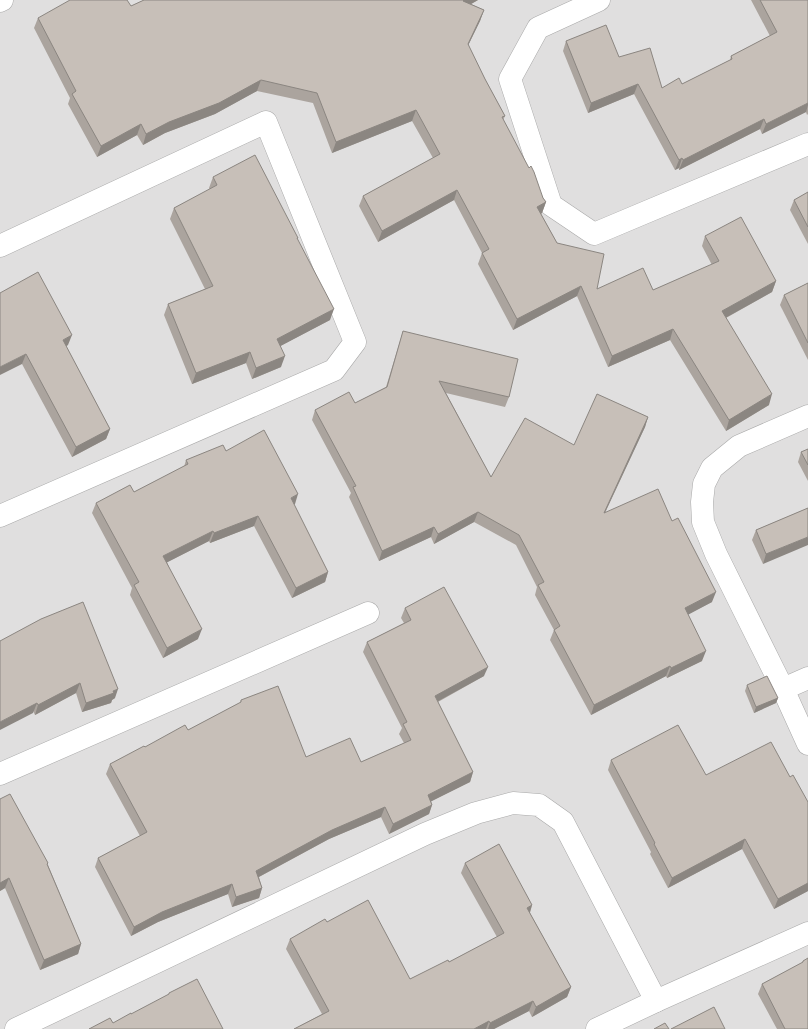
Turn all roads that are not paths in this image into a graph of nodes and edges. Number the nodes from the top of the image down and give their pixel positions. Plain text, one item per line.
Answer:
1 (599, 0) edge
2 (808, 144) edge
3 (0, 246) edge
4 (808, 416) edge
5 (0, 516) edge
6 (368, 613) dead end
7 (808, 678) edge
8 (784, 690) junction
9 (808, 744) edge
10 (0, 774) edge
11 (808, 933) edge
12 (656, 1001) junction
13 (16, 1029) edge
14 (597, 1029) edge

1 - 2 street
3 - 5 street
4 - 8 street
6 - 10 street
7 - 8 street
8 - 9 street
11 - 12 street
12 - 13 street
12 - 14 street

